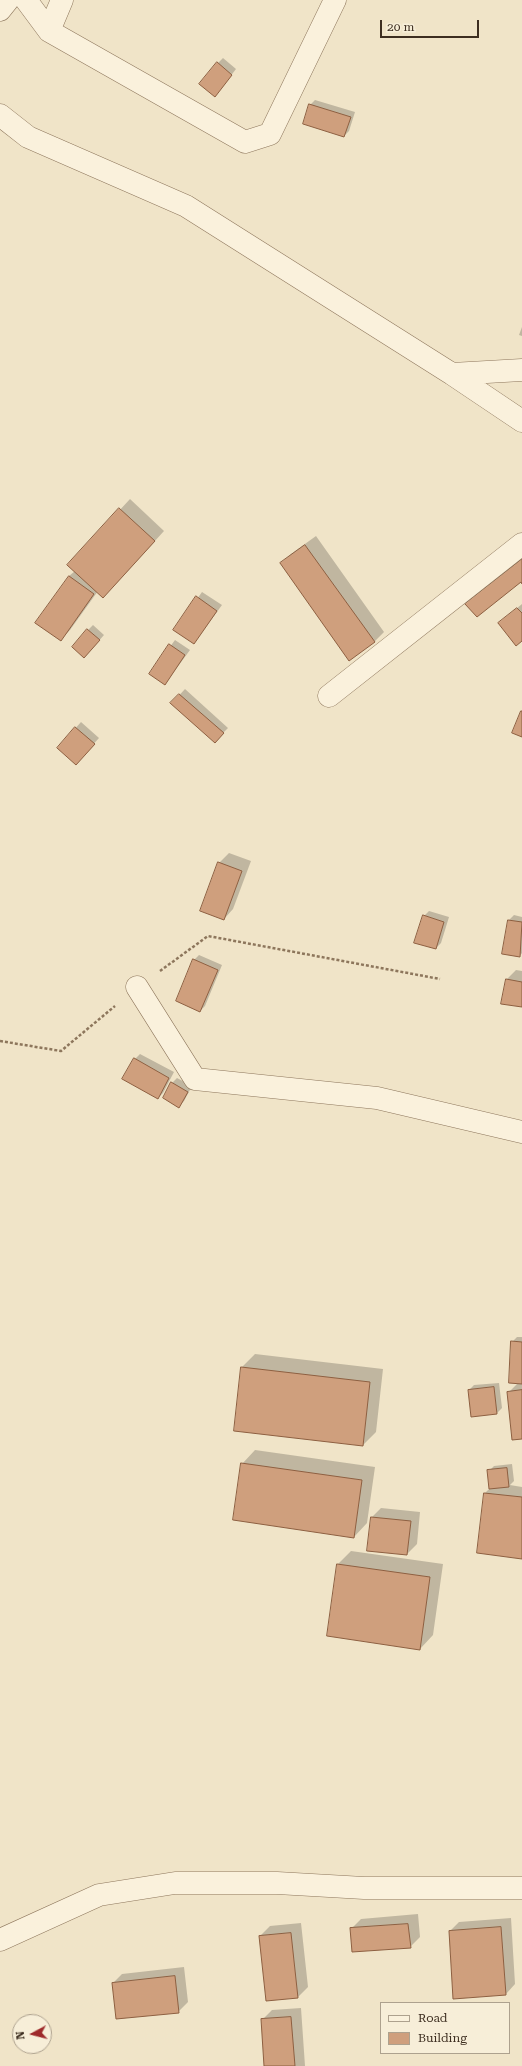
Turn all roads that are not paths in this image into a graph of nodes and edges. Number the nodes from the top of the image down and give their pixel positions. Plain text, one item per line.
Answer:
1 (8, 0) edge
2 (26, 0) edge
3 (62, 0) edge
4 (335, 0) edge
5 (0, 10) edge
6 (48, 31) junction
7 (0, 115) edge
8 (522, 370) edge
9 (452, 374) junction
10 (522, 422) edge
11 (522, 544) edge
12 (329, 696) dead end
13 (137, 987) road end
14 (522, 1132) edge
15 (522, 1888) edge
16 (0, 1940) edge

1 - 5 lane
2 - 6 lane
3 - 6 lane
4 - 6 lane
7 - 9 lane
8 - 9 lane
9 - 10 lane
11 - 12 lane
13 - 14 lane
15 - 16 lane

